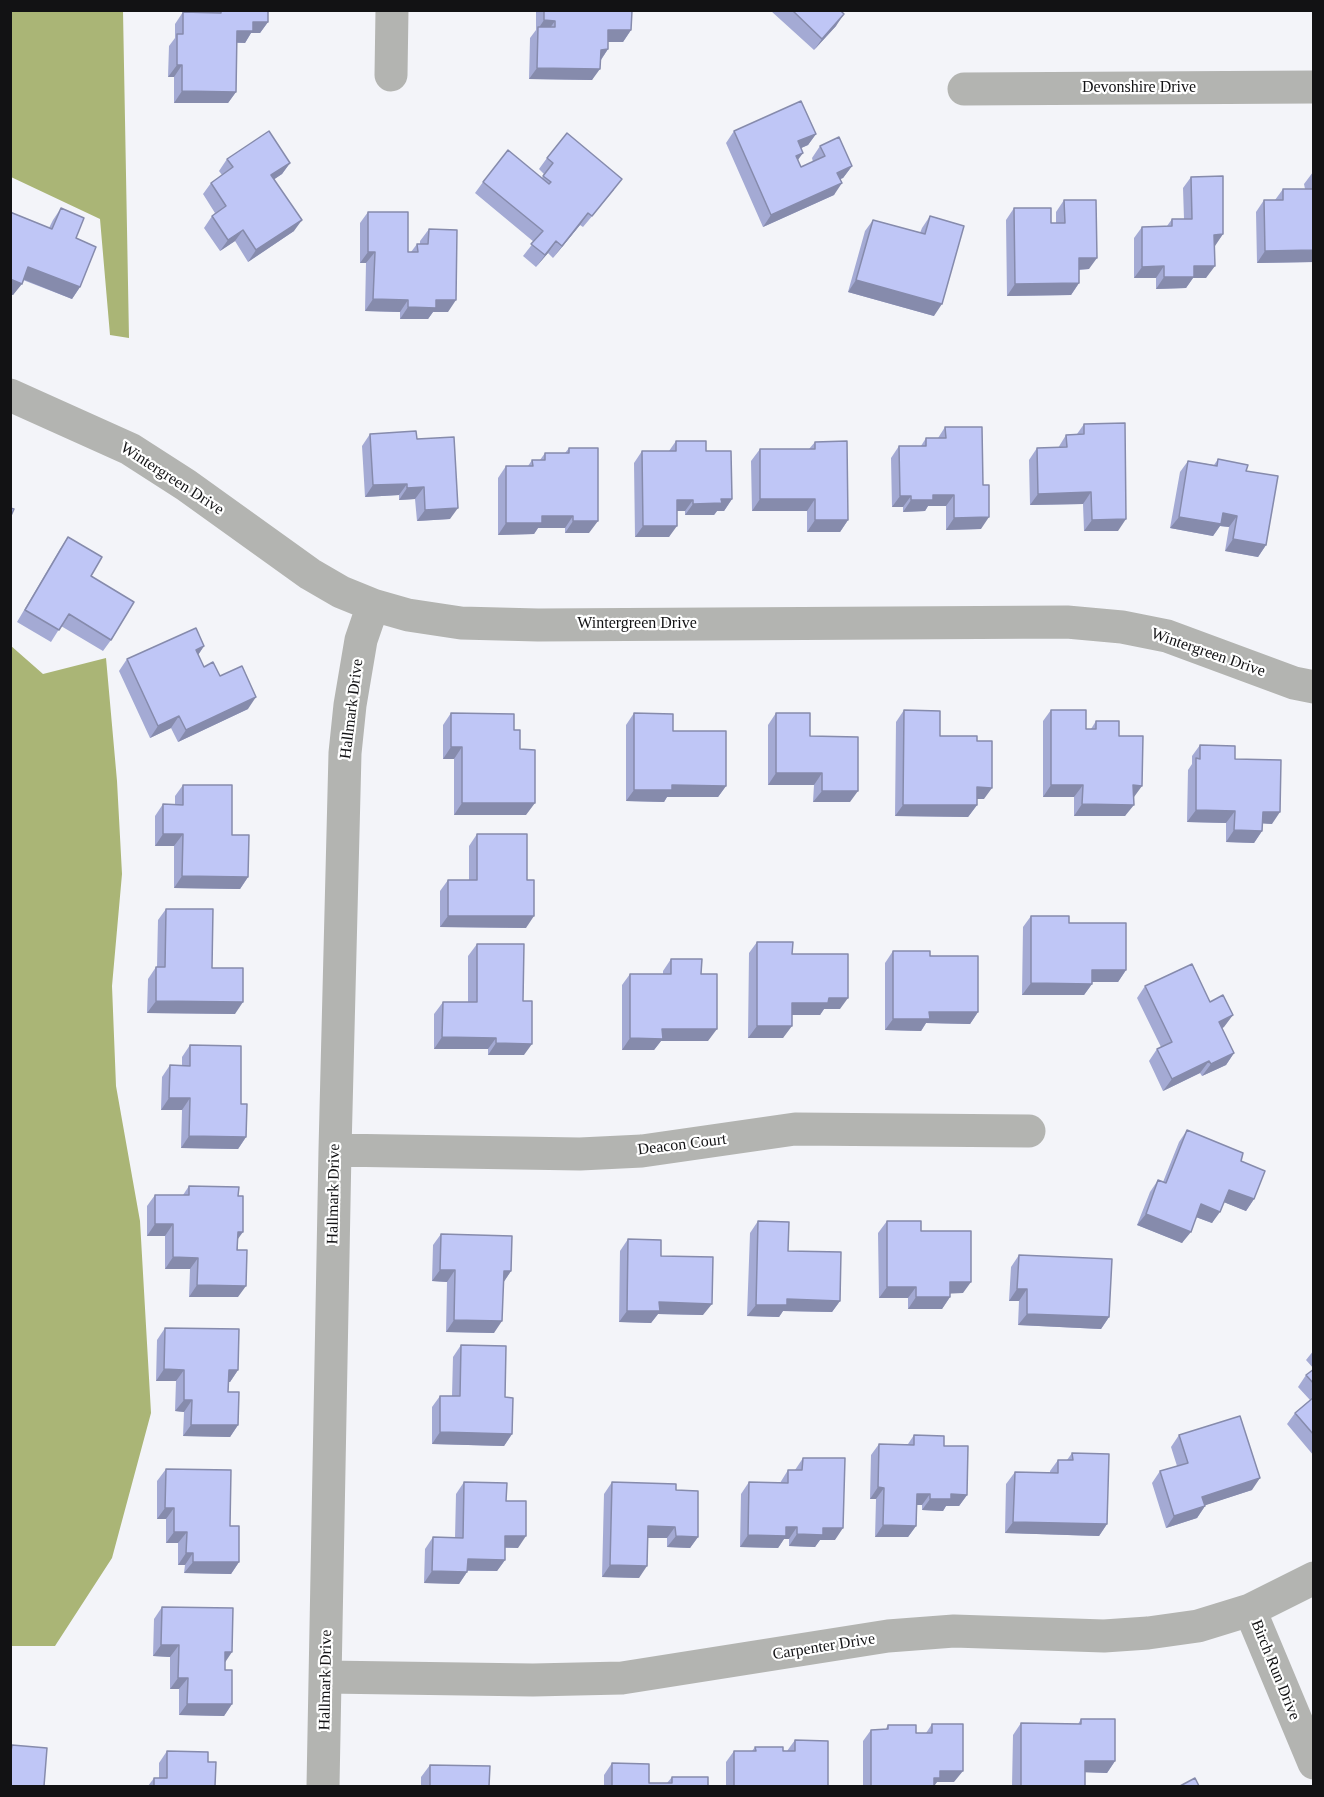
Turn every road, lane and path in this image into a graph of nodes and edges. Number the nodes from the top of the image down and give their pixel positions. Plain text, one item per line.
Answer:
1 (392, 10) edge
2 (391, 75) dead end
3 (1314, 87) edge
4 (964, 90) dead end
5 (10, 394) edge
6 (373, 605) junction
7 (1314, 687) edge
8 (1029, 1131) dead end
9 (335, 1150) junction
10 (1314, 1578) edge
11 (1250, 1610) junction
12 (326, 1677) junction
13 (1314, 1763) edge
14 (323, 1786) edge

1 - 2 street
3 - 4 street, Devonshire Drive
5 - 6 street, Wintergreen Drive
6 - 7 street, Wintergreen Drive
6 - 9 street, Hallmark Drive
8 - 9 street, Deacon Court
9 - 12 street, Hallmark Drive
10 - 11 street, Carpenter Drive
11 - 12 street, Carpenter Drive
11 - 13 street, Birch Run Drive
12 - 14 street, Hallmark Drive

